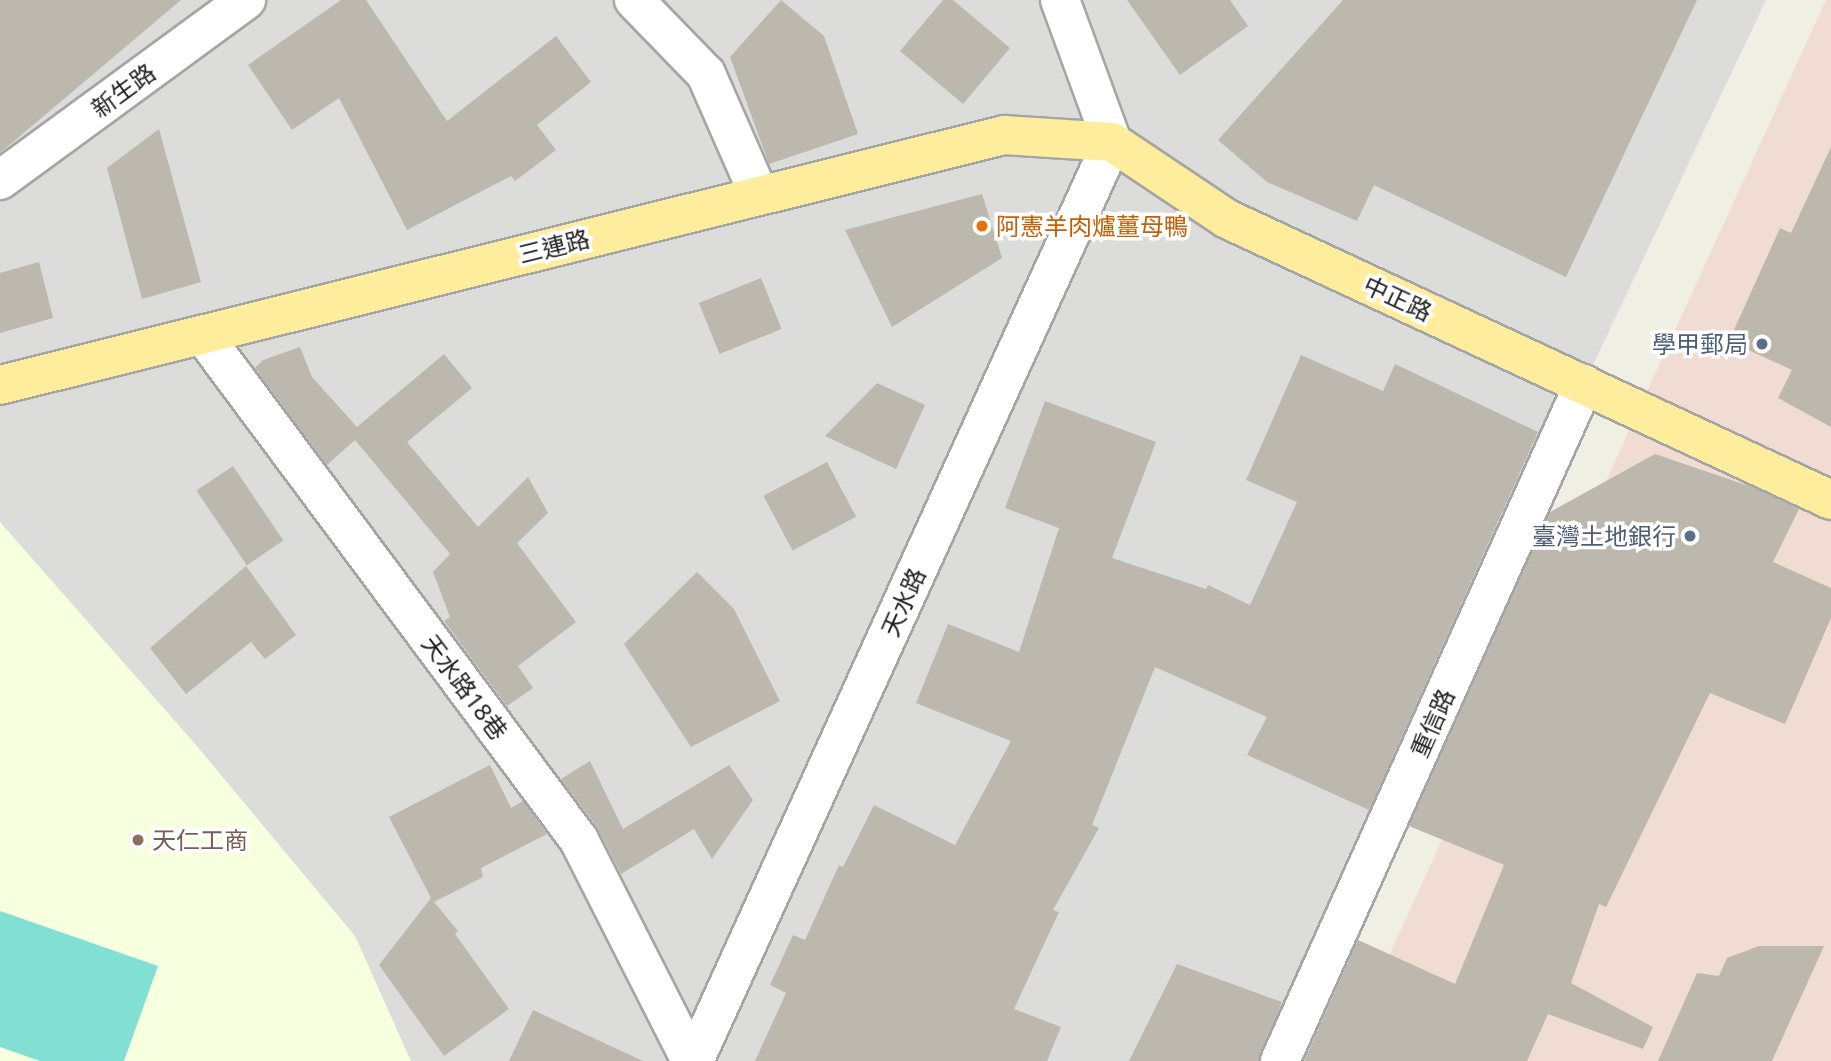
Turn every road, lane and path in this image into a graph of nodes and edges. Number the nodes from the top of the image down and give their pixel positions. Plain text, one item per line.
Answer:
1 (246, 0) edge
2 (634, 0) edge
3 (1060, 0) edge
4 (1112, 142) junction
5 (0, 180) edge
6 (759, 195) junction
7 (203, 335) junction
8 (1584, 384) junction
9 (0, 385) edge
10 (1831, 500) edge
11 (693, 1061) edge
12 (1280, 1061) edge

1 - 5 street, 新生路
2 - 6 street
3 - 4 street
4 - 6 main road, 三連路
4 - 8 main road, 中正路
4 - 11 street, 天水路
6 - 7 main road, 三連路
7 - 9 main road, 三連路
7 - 11 street, 天水路18巷
8 - 10 main road, 中正路
8 - 12 street, 重信路

